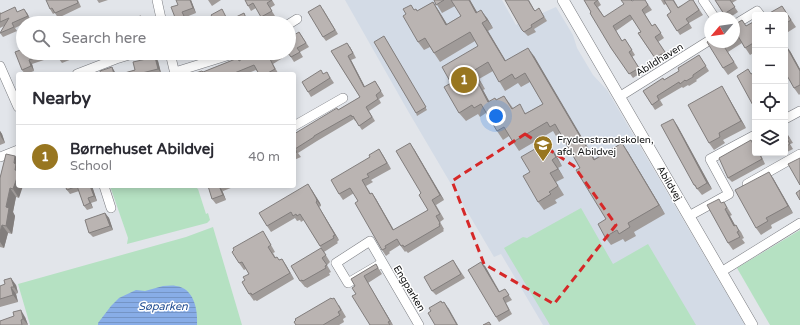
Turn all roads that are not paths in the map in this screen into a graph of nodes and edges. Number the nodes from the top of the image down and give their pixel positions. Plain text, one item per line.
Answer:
1 (157, 0) edge
2 (563, 0) edge
3 (703, 0) edge
4 (711, 12) edge
5 (752, 15) edge
6 (160, 16) edge
7 (740, 22) edge
8 (704, 44) edge
9 (113, 60) edge
10 (172, 60) edge
11 (215, 60) edge
12 (0, 66) edge
13 (82, 72) edge
14 (175, 72) edge
15 (178, 72) edge
16 (619, 97) junction
17 (343, 98) dead end
18 (16, 102) edge
19 (800, 110) edge
20 (788, 117) edge
21 (296, 125) edge
22 (752, 137) edge
23 (16, 151) edge
24 (800, 154) edge
25 (0, 157) edge
26 (105, 188) edge
27 (735, 190) junction
28 (111, 208) dead end
29 (689, 216) junction
30 (800, 223) edge
31 (382, 263) junction
32 (722, 272) junction
33 (419, 325) edge
34 (752, 325) edge

1 - 6 street
2 - 16 street, Abildvej
3 - 4 street
5 - 7 street
8 - 16 street, Abildhaven
9 - 13 street
10 - 14 street
11 - 15 street
12 - 18 street
16 - 29 street, Abildvej
17 - 21 street
19 - 20 street
22 - 27 street
23 - 25 street
24 - 27 street
26 - 28 street
27 - 29 street
29 - 32 street, Abildvej
30 - 32 street
31 - 31 street, Engparken
31 - 33 street, Engparken
32 - 34 street, Abildvej

